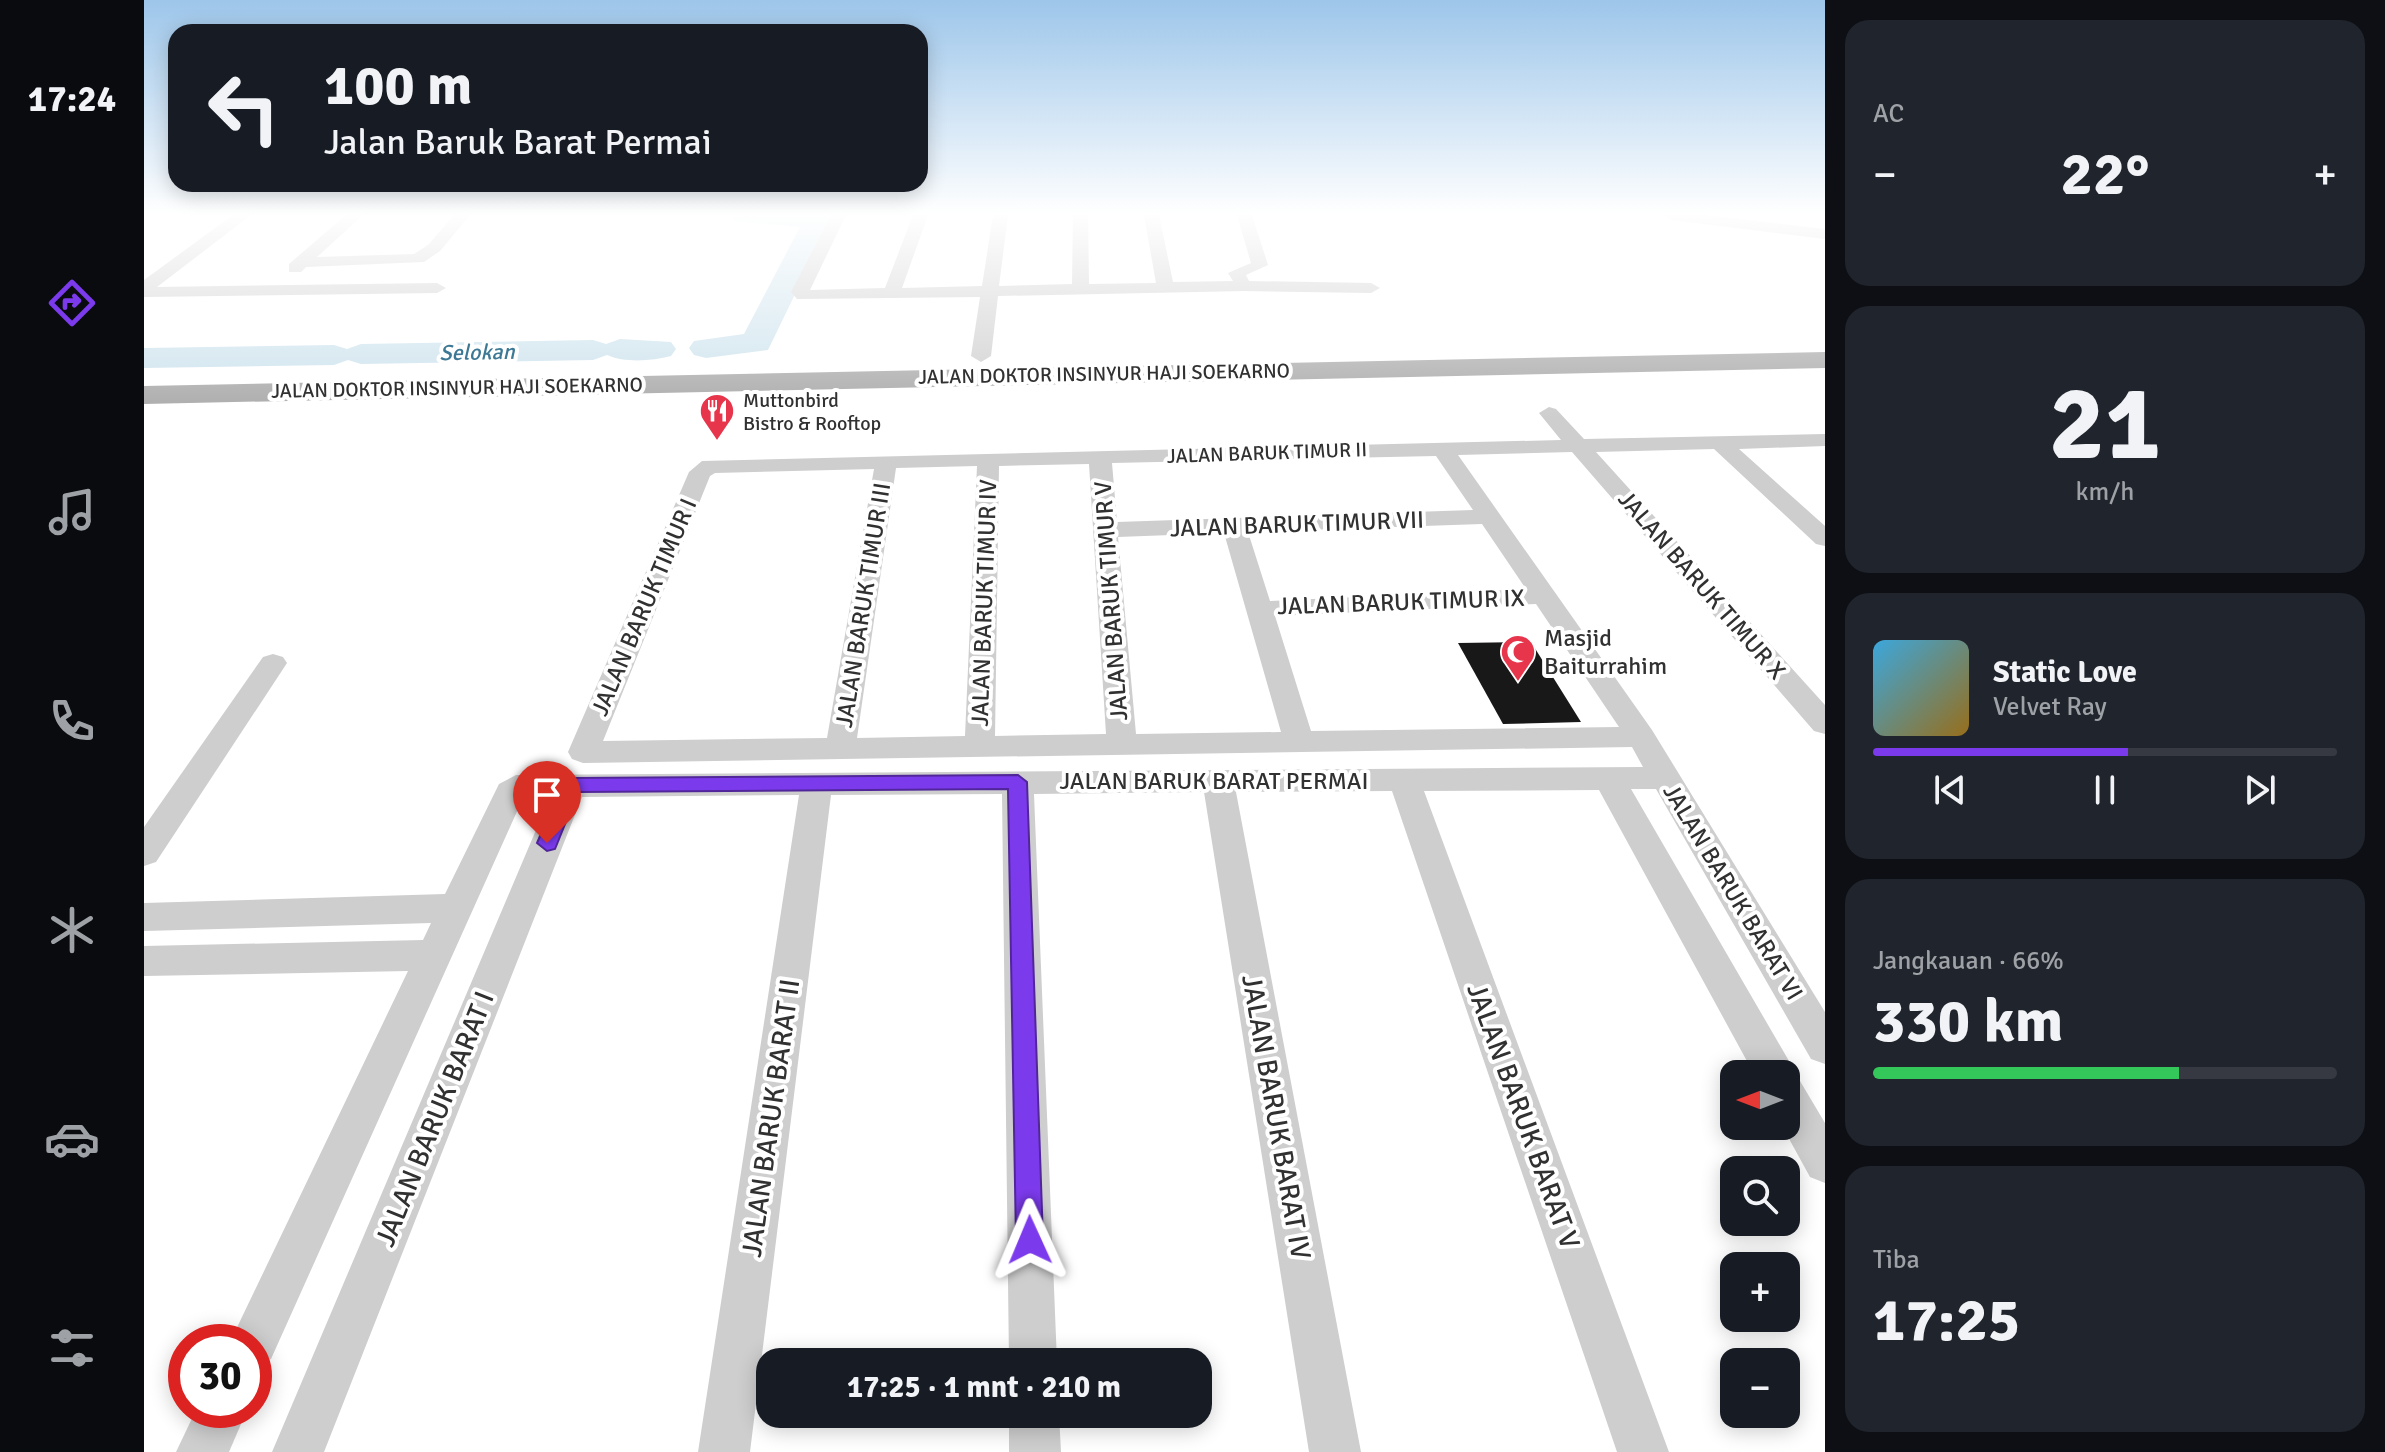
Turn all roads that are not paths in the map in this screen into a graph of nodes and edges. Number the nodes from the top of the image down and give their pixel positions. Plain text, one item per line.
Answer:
1 (278, 283) edge
2 (805, 283) edge
3 (895, 283) edge
4 (990, 283) edge
5 (1081, 283) edge
6 (1165, 283) edge
7 (1242, 283) edge
8 (1244, 286) junction
9 (437, 288) dead end
10 (1166, 288) junction
11 (1371, 288) dead end
12 (1081, 289) junction
13 (144, 290) edge
14 (269, 290) junction
15 (989, 291) junction
16 (891, 294) junction
17 (1812, 341) edge
18 (1730, 342) junction
19 (981, 356) junction
20 (1825, 360) edge
21 (1756, 361) junction
22 (772, 370) junction
23 (144, 371) edge
24 (703, 372) junction
25 (144, 395) edge
26 (1549, 413) dead end
27 (1825, 440) edge
28 (1719, 442) junction
29 (1578, 445) junction
30 (1442, 448) junction
31 (1100, 457) junction
32 (988, 459) junction
33 (886, 462) junction
34 (710, 466) joint
35 (1490, 517) junction
36 (1234, 526) junction
37 (1105, 530) junction
38 (1825, 539) edge
39 (1544, 596) junction
40 (1259, 609) junction
41 (273, 663) dead end
42 (1825, 724) edge
43 (1641, 737) junction
44 (1299, 742) junction
45 (1122, 745) junction
46 (980, 747) junction
47 (840, 749) junction
48 (577, 769) junction
49 (1665, 778) junction
50 (1609, 779) junction
51 (1404, 780) junction
52 (1018, 782) junction
53 (1218, 782) junction
54 (817, 783) junction
55 (144, 853) edge
56 (455, 908) junction
57 (144, 917) edge
58 (436, 955) junction
59 (144, 961) edge
60 (1825, 1047) edge
61 (1767, 1060) edge
62 (1800, 1119) edge
63 (1825, 1163) edge
64 (262, 1324) edge
65 (1033, 1348) edge
66 (213, 1428) edge
67 (1034, 1428) edge
68 (202, 1452) edge
69 (298, 1452) edge
70 (724, 1452) edge
71 (1035, 1452) edge
72 (1335, 1452) edge
73 (1643, 1452) edge

1 - 14 street
2 - 16 street
3 - 16 street
4 - 15 street
5 - 12 street
6 - 10 street
7 - 8 street
8 - 10 street
8 - 11 street
9 - 14 street
10 - 12 street
12 - 15 street
13 - 14 street
15 - 16 street
15 - 19 street
17 - 18 main road, JALAN DOKTOR INSINYUR HAJI SOEKARNO
17 - 20 main road
18 - 19 main road, JALAN DOKTOR INSINYUR HAJI SOEKARNO
18 - 21 main road
19 - 22 main road, JALAN DOKTOR INSINYUR HAJI SOEKARNO
20 - 21 main road, JALAN DOKTOR INSINYUR HAJI SOEKARNO
21 - 22 main road, JALAN DOKTOR INSINYUR HAJI SOEKARNO
22 - 24 main road, JALAN DOKTOR INSINYUR HAJI SOEKARNO
23 - 24 main road, JALAN DOKTOR INSINYUR HAJI SOEKARNO
24 - 25 main road, JALAN DOKTOR INSINYUR HAJI SOEKARNO
26 - 29 street, JALAN BARUK TIMUR X
27 - 28 street, JALAN BARUK TIMUR II
28 - 29 street, JALAN BARUK TIMUR II
28 - 38 street
29 - 30 street, JALAN BARUK TIMUR II
29 - 42 street, JALAN BARUK TIMUR X
30 - 31 street, JALAN BARUK TIMUR II
30 - 35 street, JALAN BARUK BARAT VI
31 - 32 street, JALAN BARUK TIMUR II
31 - 37 street, JALAN BARUK TIMUR V
32 - 33 street, JALAN BARUK TIMUR II
32 - 46 street, JALAN BARUK TIMUR IV
33 - 34 street, JALAN BARUK TIMUR II
33 - 47 street, JALAN BARUK TIMUR III
34 - 48 street, JALAN BARUK TIMUR I
35 - 36 street, JALAN BARUK TIMUR VII
35 - 39 street, JALAN BARUK BARAT VI
36 - 37 street, JALAN BARUK TIMUR VII
36 - 40 street
37 - 45 street, JALAN BARUK TIMUR V
39 - 40 street, JALAN BARUK TIMUR IX
39 - 43 street, JALAN BARUK BARAT VI
40 - 44 street
41 - 55 street
43 - 44 street, JALAN BARUK BARAT PERMAI
43 - 49 street, JALAN BARUK BARAT VI
44 - 45 street, JALAN BARUK BARAT PERMAI
45 - 46 street, JALAN BARUK BARAT PERMAI
46 - 47 street, JALAN BARUK BARAT PERMAI
47 - 48 street, JALAN BARUK BARAT PERMAI
48 - 54 street, JALAN BARUK BARAT PERMAI
48 - 56 street
48 - 69 street, JALAN BARUK BARAT I
49 - 50 street, JALAN BARUK BARAT PERMAI
49 - 60 street, JALAN BARUK BARAT VI
50 - 51 street, JALAN BARUK BARAT PERMAI
50 - 61 street, JALAN BARUK BARAT VI
51 - 53 street, JALAN BARUK BARAT PERMAI
51 - 73 street, JALAN BARUK BARAT V
52 - 53 street, JALAN BARUK BARAT PERMAI
52 - 54 street, JALAN BARUK BARAT PERMAI
52 - 65 street
53 - 72 street, JALAN BARUK BARAT IV
54 - 70 street, JALAN BARUK BARAT II
56 - 57 street
56 - 58 street
58 - 59 street
58 - 64 street
62 - 63 street
66 - 68 street
67 - 71 street

